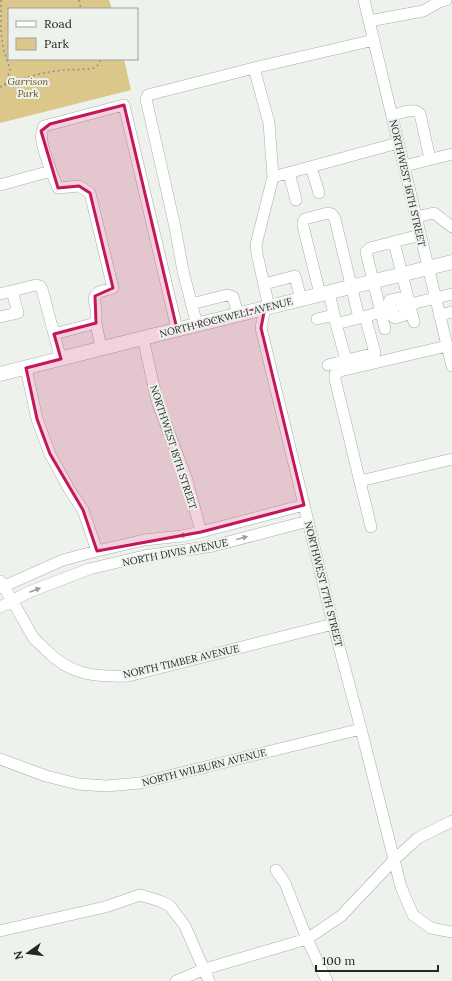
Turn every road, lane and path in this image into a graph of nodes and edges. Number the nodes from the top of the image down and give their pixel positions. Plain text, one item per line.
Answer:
1 (1, 0) edge
2 (364, 0) edge
3 (446, 0) edge
4 (0, 10) edge
5 (369, 21) junction
6 (0, 26) edge
7 (374, 40) junction
8 (100, 60) edge
9 (254, 68) junction
10 (1, 87) edge
11 (392, 116) junction
12 (398, 143) junction
13 (452, 154) edge
14 (430, 159) junction
15 (404, 166) junction
16 (311, 167) junction
17 (51, 171) junction
18 (289, 173) junction
19 (273, 177) junction
20 (0, 185) edge
21 (319, 193) dead end
22 (296, 200) dead end
23 (416, 217) junction
24 (452, 227) edge
25 (420, 235) junction
26 (394, 242) junction
27 (452, 262) edge
28 (428, 269) junction
29 (402, 275) junction
30 (373, 282) junction
31 (264, 284) junction
32 (351, 287) junction
33 (12, 291) junction
34 (324, 293) junction
35 (0, 294) edge
36 (452, 294) edge
37 (435, 298) junction
38 (301, 299) junction
39 (191, 304) junction
40 (267, 307) junction
41 (396, 308) junction
42 (452, 312) edge
43 (238, 314) junction
44 (440, 315) junction
45 (0, 317) edge
46 (362, 317) junction
47 (317, 319) dead end
48 (335, 319) junction
49 (414, 322) dead end
50 (96, 323) junction
51 (197, 324) junction
52 (177, 329) junction
53 (385, 329) dead end
54 (54, 334) junction
55 (143, 338) junction
56 (447, 346) junction
57 (101, 348) junction
58 (61, 359) junction
59 (346, 360) junction
60 (328, 365) dead end
61 (452, 366) edge
62 (26, 368) junction
63 (0, 374) edge
64 (452, 459) edge
65 (360, 481) junction
66 (304, 505) junction
67 (308, 521) junction
68 (372, 527) dead end
69 (200, 532) junction
70 (97, 551) junction
71 (1, 585) edge
72 (13, 600) junction
73 (0, 607) edge
74 (333, 624) junction
75 (361, 729) junction
76 (0, 760) edge
77 (452, 821) edge
78 (395, 859) junction
79 (276, 870) dead end
80 (0, 931) edge
81 (452, 932) edge
82 (307, 939) junction
83 (205, 969) junction
84 (176, 981) edge
85 (209, 981) edge
86 (327, 981) edge

1 - 4 path
2 - 5 street, NORTHWEST 16TH STREET
3 - 5 street
4 - 6 path
5 - 7 street, NORTHWEST 16TH STREET
6 - 10 path
7 - 9 street
7 - 11 street, NORTHWEST 16TH STREET
8 - 10 path
9 - 19 street
9 - 39 street
11 - 12 street, NORTHWEST 16TH STREET
11 - 14 street
12 - 15 street, NORTHWEST 16TH STREET
12 - 16 street
13 - 14 street
14 - 15 street
15 - 23 street, NORTHWEST 16TH STREET
16 - 18 street
16 - 21 street
17 - 20 street
17 - 50 street
17 - 52 street
18 - 19 street
18 - 22 street
19 - 31 street
23 - 24 street
23 - 25 street, NORTHWEST 16TH STREET
25 - 26 street
25 - 28 street, NORTHWEST 16TH STREET
26 - 29 street
26 - 30 street
27 - 28 main road, NORTH ROCKWELL AVENUE
28 - 29 main road, NORTH ROCKWELL AVENUE
28 - 37 street, NORTHWEST 16TH STREET
29 - 30 main road, NORTH ROCKWELL AVENUE
29 - 41 street
30 - 32 main road, NORTH ROCKWELL AVENUE
30 - 41 street
31 - 38 street
31 - 40 street
32 - 34 main road, NORTH ROCKWELL AVENUE
32 - 34 street
32 - 46 street
33 - 35 street
33 - 45 street
33 - 54 street
34 - 38 main road, NORTH ROCKWELL AVENUE
34 - 48 street
36 - 37 street
37 - 41 street
37 - 44 street, NORTHWEST 16TH STREET
38 - 40 main road, NORTH ROCKWELL AVENUE
39 - 43 street
39 - 51 street
40 - 43 main road, NORTH ROCKWELL AVENUE
40 - 66 street, NORTHWEST 17TH STREET
41 - 46 street
41 - 49 street
41 - 53 street
42 - 44 street
43 - 51 main road, NORTH ROCKWELL AVENUE
44 - 56 street, NORTHWEST 16TH STREET
46 - 48 street
46 - 59 street
47 - 48 street
48 - 59 street
50 - 54 street
50 - 57 street
51 - 52 main road, NORTH ROCKWELL AVENUE
52 - 55 main road, NORTH ROCKWELL AVENUE
54 - 58 street
55 - 57 main road, NORTH ROCKWELL AVENUE
55 - 69 street, NORTHWEST 18TH STREET
56 - 61 street, NORTHWEST 16TH STREET
56 - 65 street
57 - 58 main road, NORTH ROCKWELL AVENUE
58 - 62 main road, NORTH ROCKWELL AVENUE
59 - 60 street
62 - 63 main road, NORTH ROCKWELL AVENUE
62 - 70 street
64 - 65 street
65 - 68 street
66 - 67 street, NORTHWEST 17TH STREET
66 - 69 street, NORTH DIVIS AVENUE
72 -> 67 street, NORTH DIVIS AVENUE
67 - 74 street, NORTHWEST 17TH STREET
69 -> 70 street, NORTH DIVIS AVENUE
70 - 71 street, NORTH DIVIS AVENUE
71 - 72 street, NORTH TIMBER AVENUE
72 - 73 street, NORTH DIVIS AVENUE
72 - 74 street, NORTH TIMBER AVENUE
74 - 75 street, NORTHWEST 17TH STREET
75 - 76 street, NORTH WILBURN AVENUE
75 - 78 street, NORTHWEST 17TH STREET
77 - 78 street
78 - 81 street, NORTHWEST 17TH STREET
78 - 82 street
79 - 82 street
80 - 83 street
82 - 83 street
82 - 86 street
83 - 84 street
83 - 85 street

